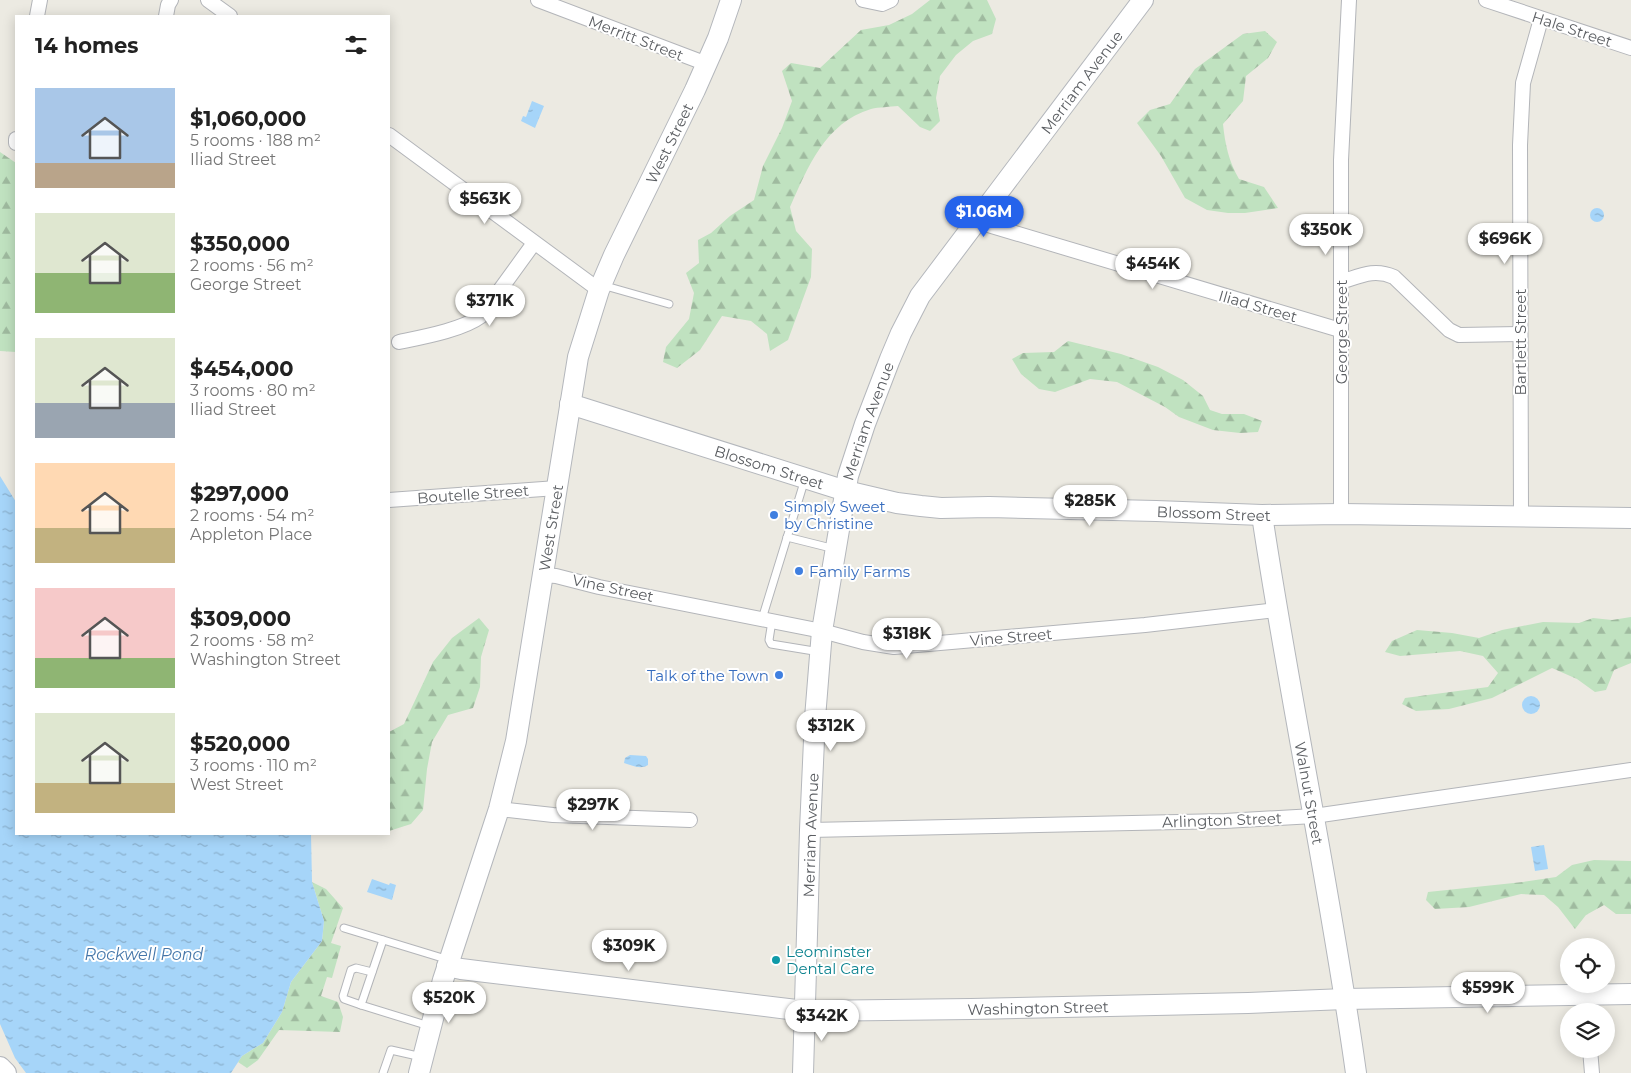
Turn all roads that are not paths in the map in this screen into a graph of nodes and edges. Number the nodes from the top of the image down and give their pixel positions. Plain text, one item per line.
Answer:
1 (40, 0) edge
2 (171, 0) edge
3 (538, 0) edge
4 (732, 0) edge
5 (863, 0) edge
6 (891, 0) edge
7 (1143, 0) edge
8 (1349, 0) edge
9 (1486, 0) edge
10 (212, 1) edge
11 (37, 15) edge
12 (166, 15) edge
13 (229, 15) edge
14 (1541, 19) junction
15 (1631, 48) edge
16 (706, 64) junction
17 (390, 136) edge
18 (975, 221) junction
19 (534, 243) junction
20 (1340, 282) junction
21 (600, 288) junction
22 (670, 304) dead end
23 (1340, 330) junction
24 (1520, 334) junction
25 (399, 342) dead end
26 (570, 404) junction
27 (805, 478) junction
28 (557, 488) junction
29 (846, 491) junction
30 (390, 500) edge
31 (1341, 514) junction
32 (1262, 515) junction
33 (1521, 517) junction
34 (1631, 518) edge
35 (787, 537) junction
36 (836, 549) junction
37 (543, 575) junction
38 (1276, 610) junction
39 (767, 620) junction
40 (822, 631) junction
41 (820, 652) junction
42 (1631, 770) edge
43 (499, 809) junction
44 (1314, 816) junction
45 (690, 820) dead end
46 (810, 830) junction
47 (344, 928) dead end
48 (382, 940) junction
49 (448, 963) junction
50 (372, 972) junction
51 (1631, 994) edge
52 (1345, 999) junction
53 (1585, 1003) edge
54 (361, 1005) junction
55 (805, 1011) junction
56 (430, 1027) junction
57 (1591, 1058) edge
58 (421, 1065) edge
59 (0, 1067) edge
60 (6, 1073) edge
61 (383, 1073) edge
62 (803, 1073) edge
63 (1356, 1073) edge
64 (1592, 1073) edge

1 - 11 street
2 - 12 street
3 - 16 street, Merritt Street
4 - 16 street, West Street
5 - 6 street
7 - 18 street, Merriam Avenue
8 - 20 street, George Street
9 - 14 street, Hale Street
10 - 13 street
14 - 15 street, Hale Street
14 - 24 street, Bartlett Street
16 - 21 street, West Street
17 - 19 street
18 - 23 street, Iliad Street
18 - 29 street, Merriam Avenue
19 - 21 street
19 - 25 street
20 - 23 street, George Street
20 - 24 street
21 - 22 lane
21 - 26 street, West Street
23 - 31 street, George Street
24 - 33 street, Bartlett Street
26 - 27 street, Blossom Street
26 - 28 street, West Street
27 - 29 street, Blossom Street
27 - 35 lane
28 - 30 street, Boutelle Street
28 - 37 street, West Street
29 - 32 street, Blossom Street
29 - 36 street, Merriam Avenue
31 - 32 street, Blossom Street
31 - 33 street, Blossom Street
32 - 38 street, Walnut Street
33 - 34 street, Blossom Street
35 - 36 lane
35 - 39 lane
36 - 40 street, Merriam Avenue
37 - 39 street, Vine Street
37 - 43 street, West Street
38 - 40 street, Vine Street
38 - 44 street, Walnut Street
39 - 40 street, Vine Street
39 - 41 lane
40 - 41 street, Merriam Avenue
41 - 46 street, Merriam Avenue
42 - 44 street, Arlington Street
43 - 45 street
43 - 49 street, West Street
44 - 46 street, Arlington Street
44 - 52 street, Walnut Street
46 - 55 street, Merriam Avenue
47 - 48 lane
48 - 49 lane
48 - 50 lane
49 - 55 street, Washington Street
49 - 56 street, West Street
50 - 54 lane
50 - 54 lane
51 - 53 street, Washington Street
52 - 53 street, Washington Street
52 - 55 street, Washington Street
52 - 63 street, Walnut Street
54 - 56 lane
55 - 62 street, Merriam Avenue
56 - 58 street, West Street
57 - 64 street
58 - 61 lane
59 - 60 street

